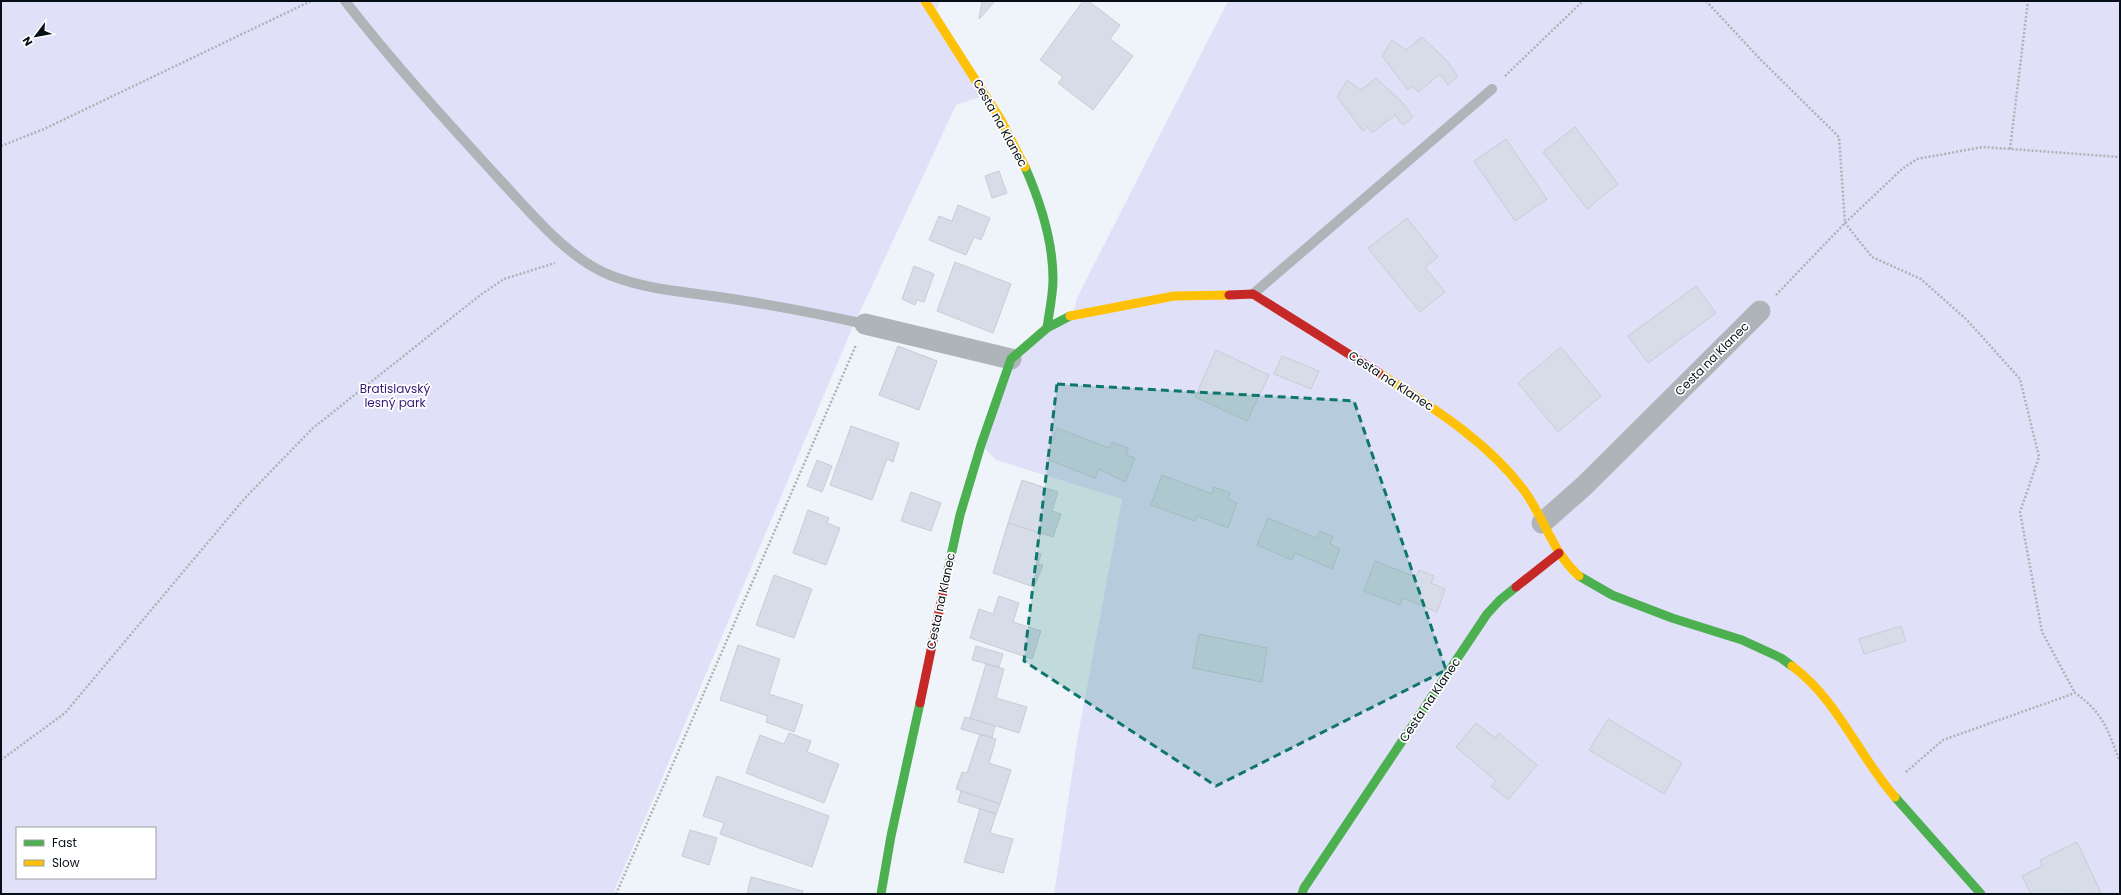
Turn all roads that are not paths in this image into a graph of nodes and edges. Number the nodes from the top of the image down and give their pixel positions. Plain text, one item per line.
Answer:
1 (346, 1) edge
2 (925, 1) edge
3 (1492, 89) road end
4 (1253, 294) junction
5 (1760, 311) road end
6 (865, 324) joint
7 (1047, 328) junction
8 (1011, 359) junction
9 (1542, 522) junction
10 (1559, 553) junction
11 (881, 894) edge
12 (1302, 894) edge
13 (1981, 894) edge

1 - 6 lane
2 - 7 street, Cesta na Klanec
3 - 4 lane
4 - 7 street
4 - 9 street, Cesta na Klanec
5 - 9 street, Cesta na Klanec
6 - 8 street
7 - 8 street
8 - 11 street, Cesta na Klanec
9 - 10 street, Cesta na Klanec
10 - 12 street, Cesta na Klanec
10 - 13 street

